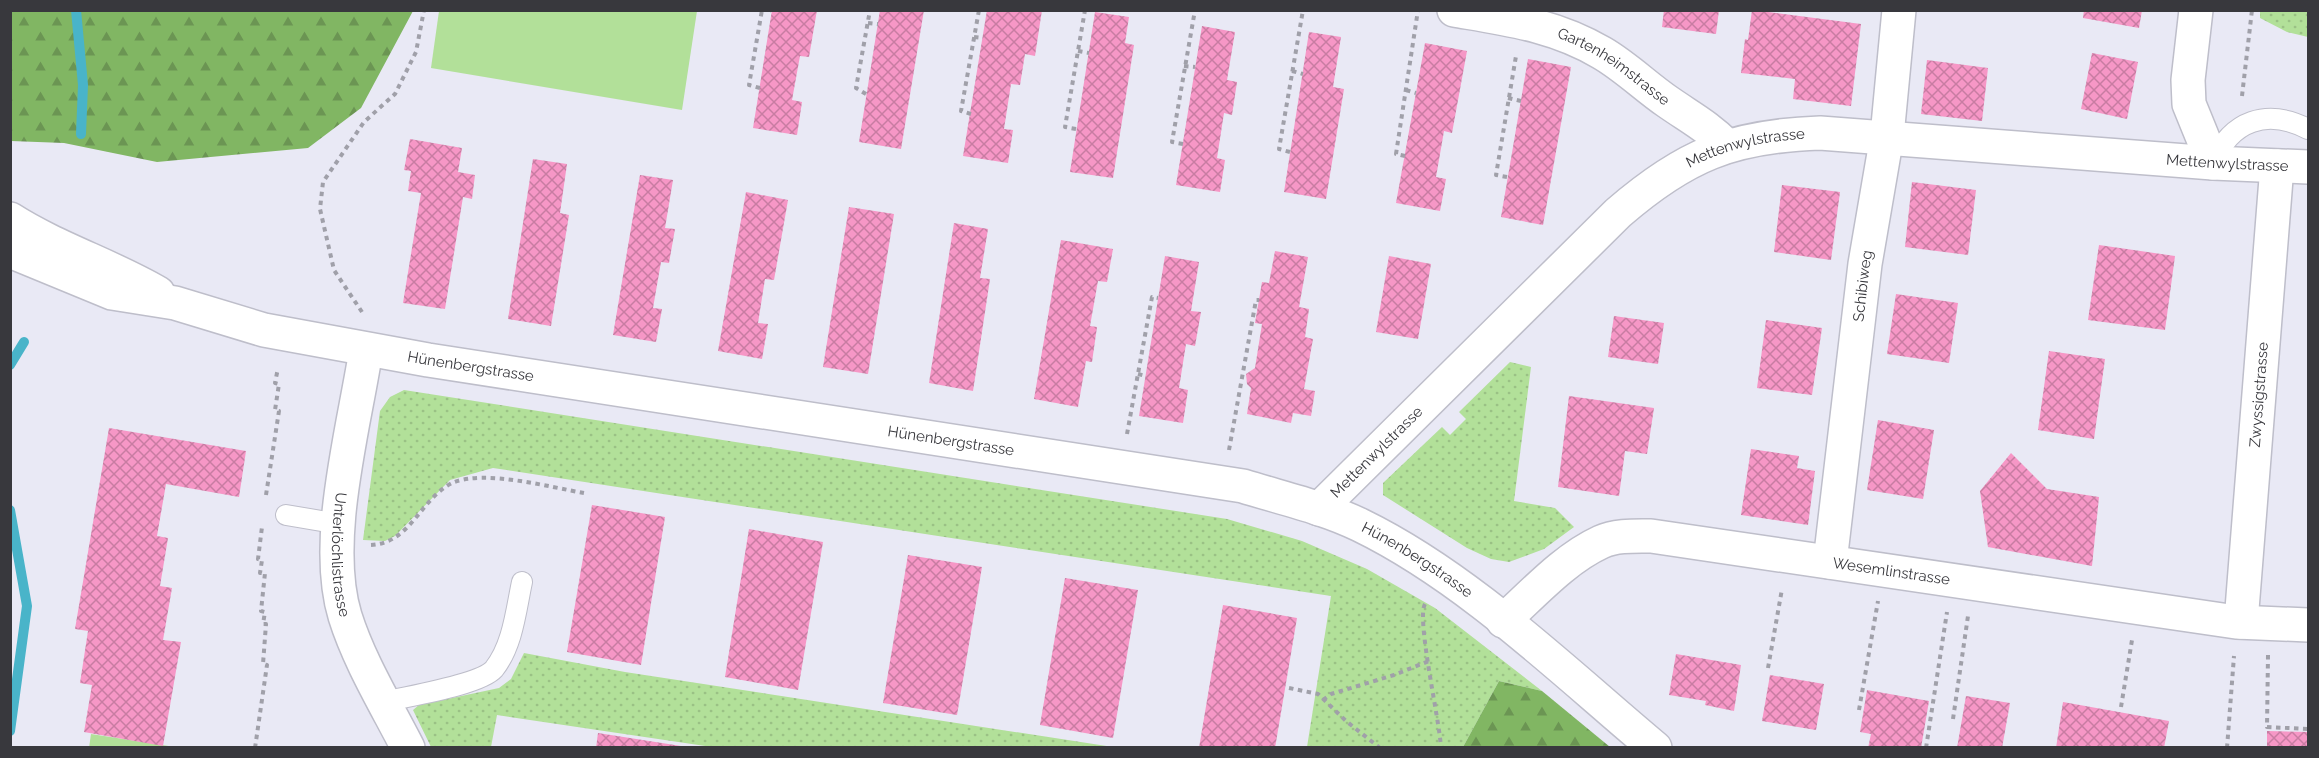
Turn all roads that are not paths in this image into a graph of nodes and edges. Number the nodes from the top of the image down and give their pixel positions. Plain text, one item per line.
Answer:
1 (1454, 10) edge
2 (1899, 10) edge
3 (2196, 10) edge
4 (2308, 129) edge
5 (1887, 136) junction
6 (1727, 146) junction
7 (2213, 163) junction
8 (2277, 166) junction
9 (2308, 166) edge
10 (10, 219) edge
11 (10, 251) edge
12 (175, 303) junction
13 (366, 335) junction
14 (1319, 509) junction
15 (286, 515) dead end
16 (351, 534) junction
17 (1830, 562) junction
18 (522, 582) dead end
19 (1503, 621) junction
20 (2248, 623) junction
21 (2308, 625) edge
22 (384, 702) junction
23 (408, 747) edge
24 (1655, 747) edge

1 - 6 street, Gartenheimstrasse
2 - 5 street, Schibiweg
3 - 7 street
4 - 7 lane
5 - 6 street, Mettenwylstrasse
5 - 7 street, Mettenwylstrasse
5 - 17 street, Schibiweg
6 - 14 street, Mettenwylstrasse
7 - 8 street, Mettenwylstrasse
8 - 9 street, Mettenwylstrasse
8 - 20 street, Zwyssigstrasse
10 - 12 street, Hünenbergstrasse
11 - 12 street, Hünenbergstrasse
12 - 13 street, Hünenbergstrasse
13 - 14 street, Hünenbergstrasse
13 - 16 street, Unterlöchlistrasse
14 - 19 street, Hünenbergstrasse
15 - 16 lane
16 - 22 street, Unterlöchlistrasse
17 - 19 street, Wesemlinstrasse
17 - 20 street, Wesemlinstrasse
18 - 22 lane
19 - 24 street, Hünenbergstrasse
20 - 21 street, Wesemlinstrasse
22 - 23 street, Unterlöchlistrasse

